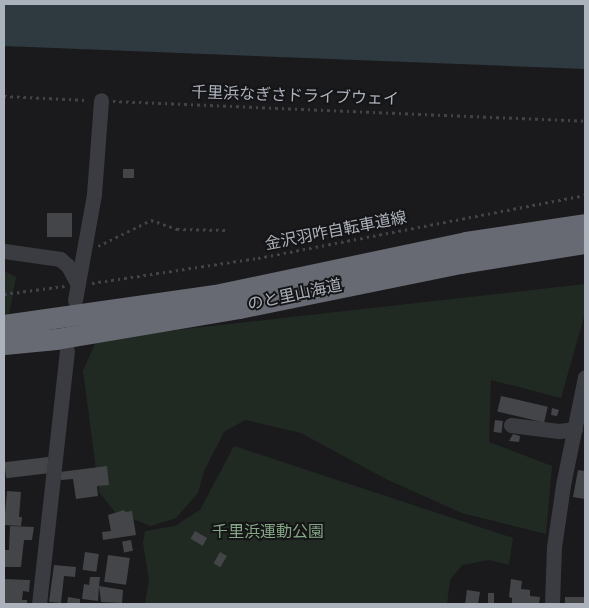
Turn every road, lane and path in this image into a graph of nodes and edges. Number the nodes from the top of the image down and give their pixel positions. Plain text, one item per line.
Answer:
1 (4, 96) edge
2 (101, 100) junction
3 (585, 121) edge
4 (585, 195) edge
5 (585, 224) edge
6 (228, 230) dead end
7 (585, 243) edge
8 (84, 250) junction
9 (4, 251) edge
10 (78, 285) junction
11 (4, 294) edge
12 (75, 300) dead end
13 (4, 324) edge
14 (4, 344) edge
15 (67, 350) dead end
16 (585, 377) edge
17 (511, 425) dead end
18 (575, 429) junction
19 (39, 604) edge
20 (552, 604) edge

1 - 2 path, 千里浜なぎさドライブウェイ
2 - 3 path, 千里浜なぎさドライブウェイ
2 - 8 street
4 - 10 path, 金沢羽咋自転車道線
5 - 13 highway, のと里山海道
6 - 8 path
7 - 14 highway, のと里山海道
8 - 10 street
9 - 10 street
10 - 11 path, 金沢羽咋自転車道線
10 - 12 street
15 - 19 street
16 - 18 street
17 - 18 street
18 - 20 street

